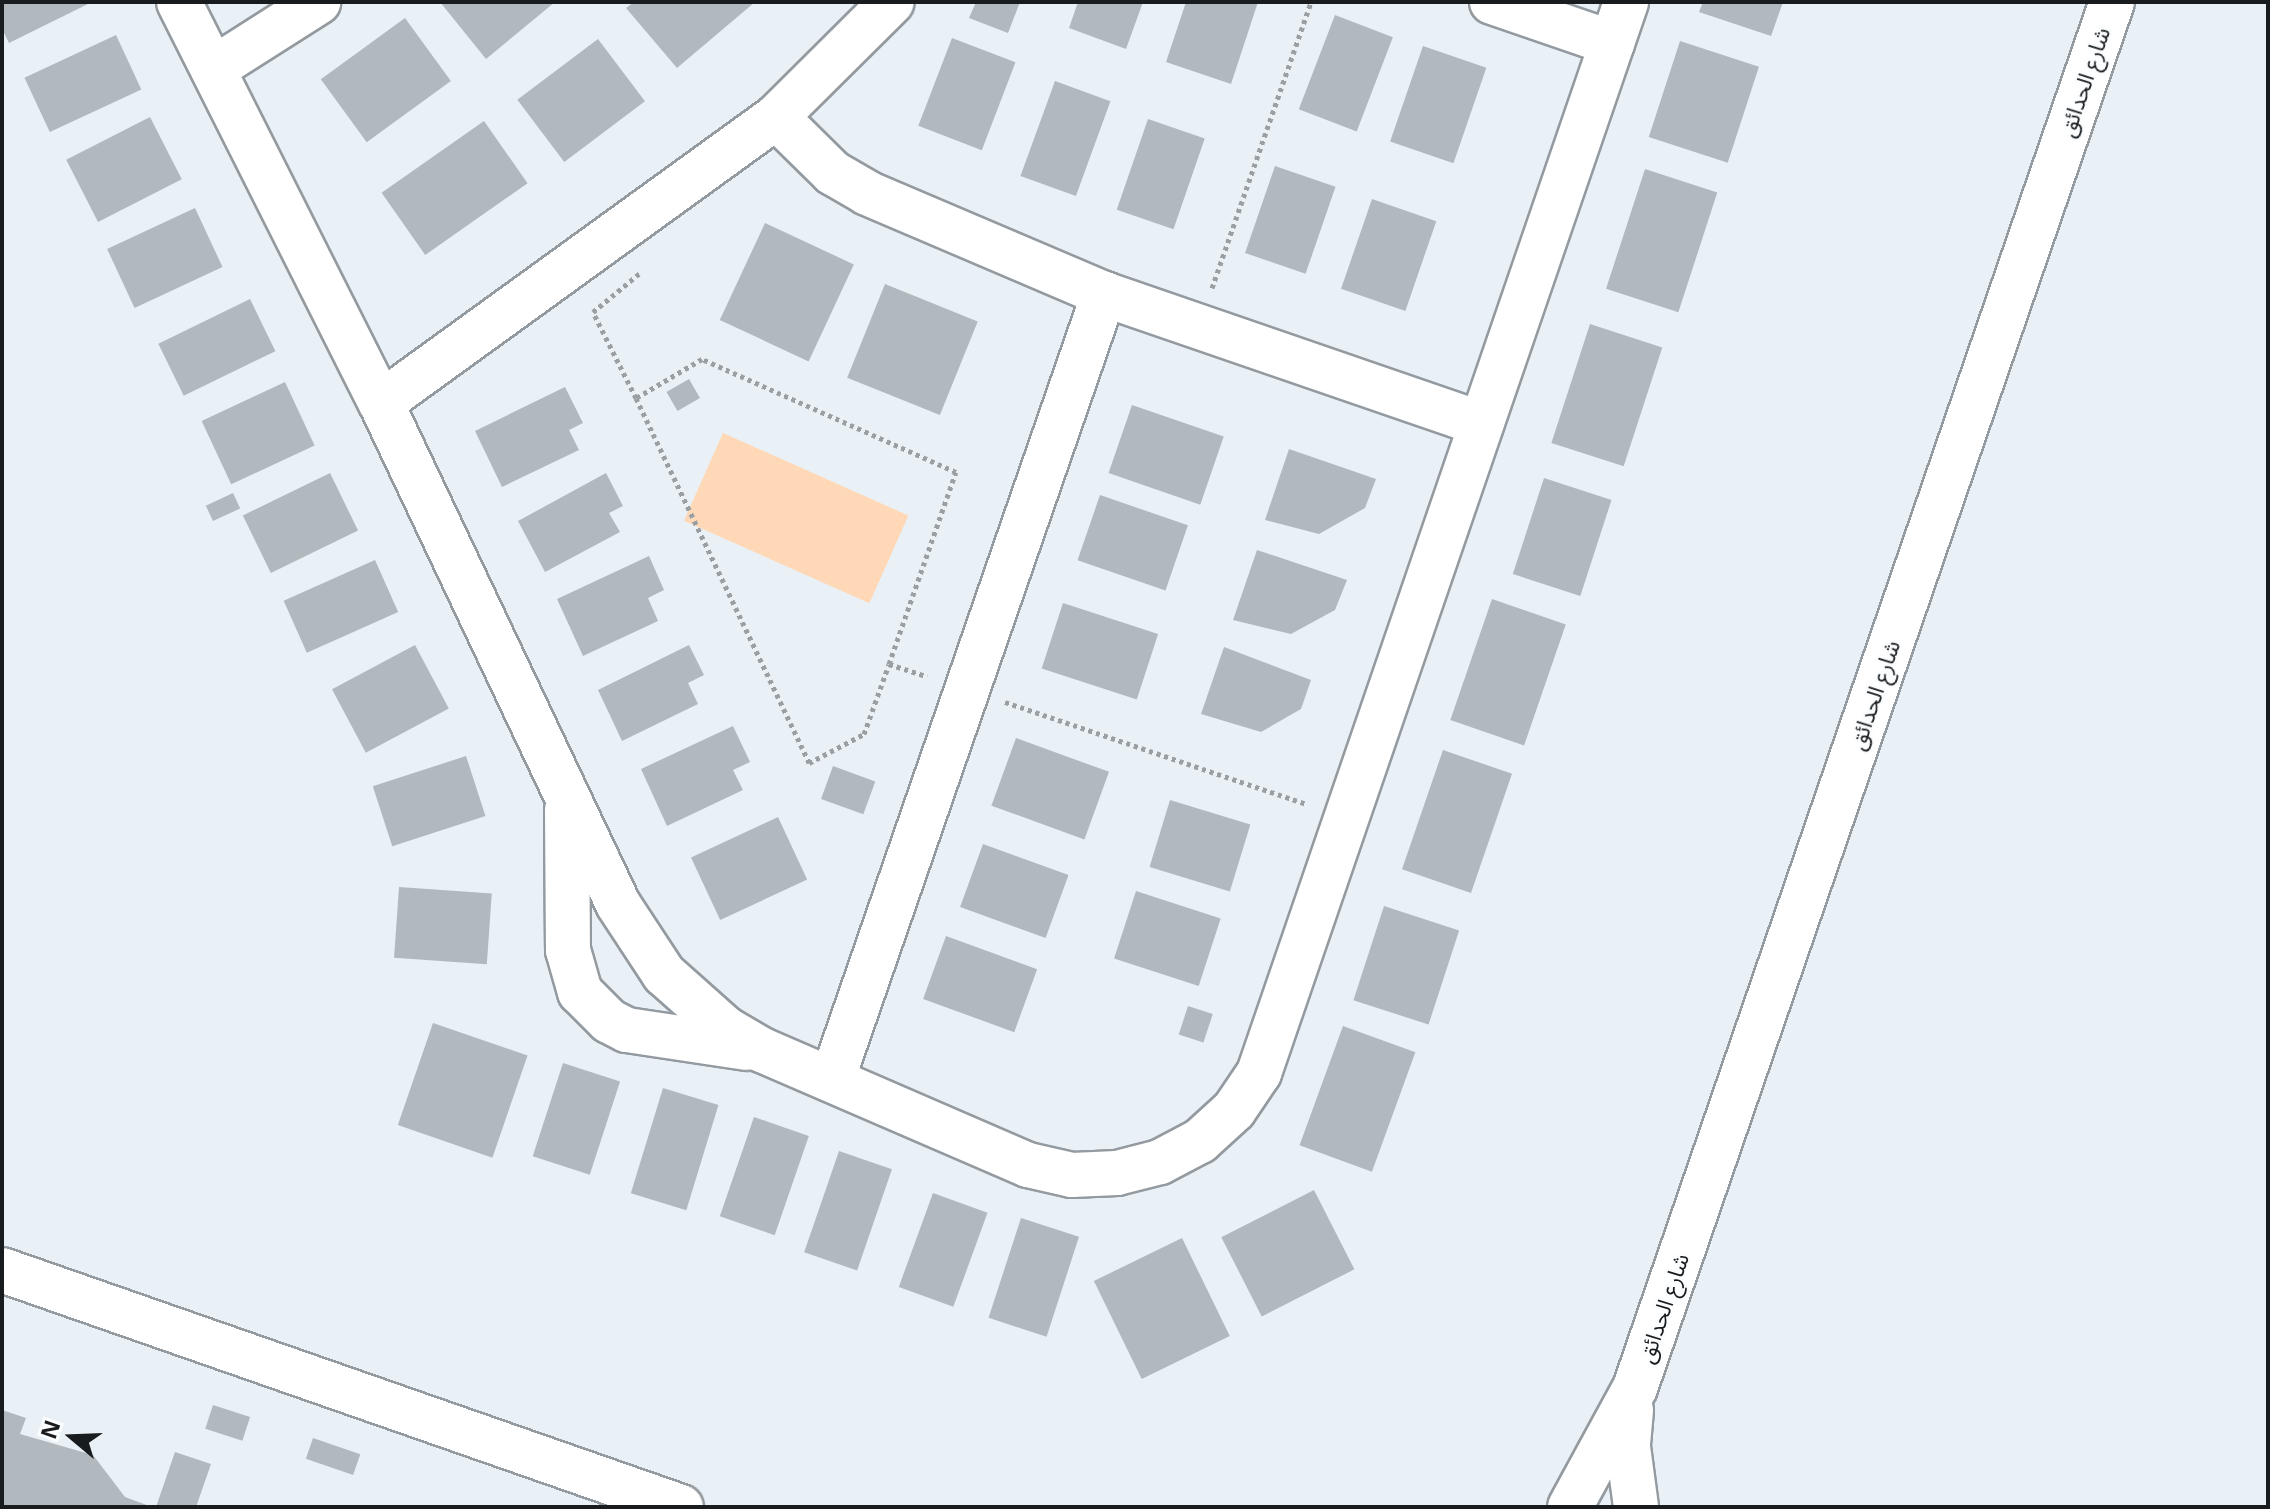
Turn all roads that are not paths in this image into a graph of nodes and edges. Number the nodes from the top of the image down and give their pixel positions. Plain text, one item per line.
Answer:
1 (179, 2) edge
2 (318, 2) edge
3 (892, 2) edge
4 (1492, 2) edge
5 (1626, 2) edge
6 (2112, 2) edge
7 (1612, 43) junction
8 (213, 69) junction
9 (776, 117) junction
10 (1104, 294) junction
11 (381, 403) junction
12 (1481, 424) junction
13 (567, 796) junction
14 (762, 1050) junction
15 (832, 1080) junction
16 (2, 1270) edge
17 (1635, 1388) junction
18 (681, 1507) edge
19 (1570, 1507) edge
20 (1636, 1507) edge

1 - 8 street
2 - 8 street
3 - 9 street
4 - 7 street
5 - 7 street
6 - 17 street, شارع الحدائق
7 - 12 street
8 - 11 street
9 - 10 street
9 - 11 street
10 - 12 street
10 - 15 street
11 - 13 street
12 - 15 street
13 - 14 street
13 - 14 street
14 - 15 street
16 - 18 street
17 - 19 street
17 - 20 street

